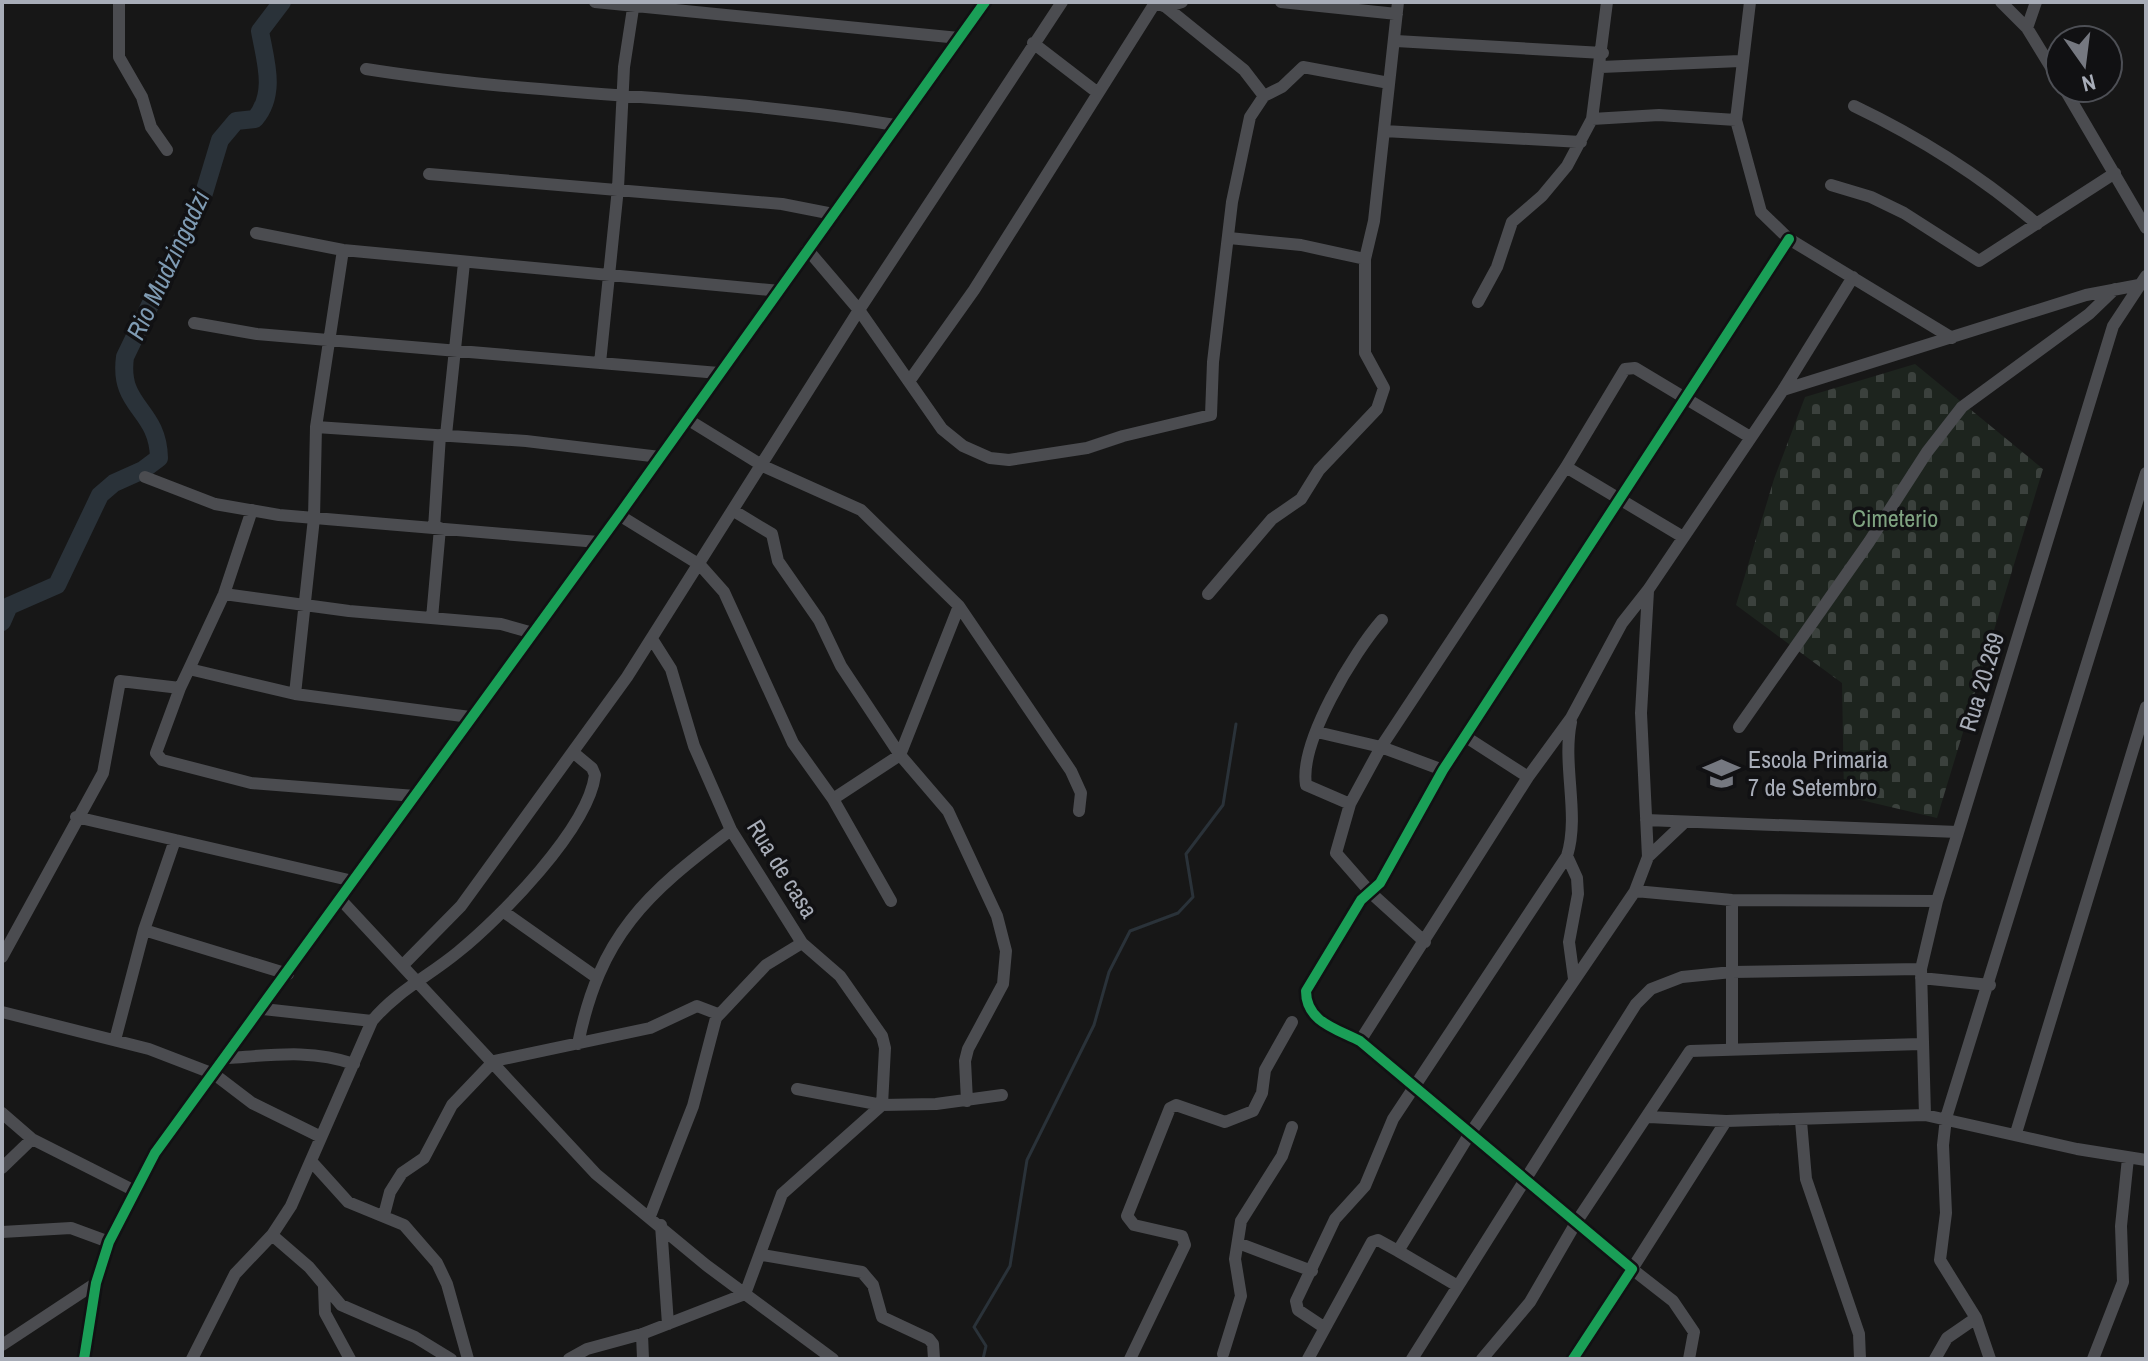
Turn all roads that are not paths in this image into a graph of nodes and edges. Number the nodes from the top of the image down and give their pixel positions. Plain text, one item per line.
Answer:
1 (119, 2) edge
2 (595, 2) edge
3 (985, 2) edge
4 (1062, 2) edge
5 (1182, 2) edge
6 (1281, 2) edge
7 (1607, 2) edge
8 (1750, 2) edge
9 (2001, 2) edge
10 (2036, 2) edge
11 (634, 4) edge
12 (1158, 4) edge
13 (1398, 8) edge
14 (2027, 28) junction
15 (959, 38) junction
16 (1396, 41) junction
17 (1033, 43) junction
18 (1603, 53) junction
19 (2044, 56) edge
20 (1740, 61) junction
21 (1601, 67) junction
22 (366, 69) dead end
23 (1389, 83) junction
24 (1098, 93) junction
25 (1264, 96) junction
26 (624, 99) junction
27 (2074, 104) edge
28 (1854, 106) dead end
29 (1592, 119) junction
30 (1736, 120) junction
31 (895, 125) junction
32 (1384, 131) junction
33 (1581, 142) junction
34 (167, 150) dead end
35 (2115, 173) junction
36 (429, 174) dead end
37 (1831, 185) dead end
38 (618, 188) junction
39 (833, 214) junction
40 (2037, 224) junction
41 (2146, 228) edge
42 (256, 233) dead end
43 (1229, 238) junction
44 (1789, 239) junction
45 (807, 249) junction
46 (343, 250) junction
47 (1365, 259) junction
48 (464, 263) junction
49 (606, 274) junction
50 (1853, 277) junction
51 (2142, 280) edge
52 (2115, 289) junction
53 (780, 291) junction
54 (1478, 302) dead end
55 (859, 310) junction
56 (194, 323) dead end
57 (1952, 338) junction
58 (331, 340) junction
59 (454, 350) junction
60 (600, 363) junction
61 (719, 373) junction
62 (910, 380) junction
63 (1783, 390) junction
64 (1688, 397) junction
65 (687, 419) junction
66 (316, 427) junction
67 (443, 435) junction
68 (1750, 437) junction
69 (660, 457) junction
70 (763, 466) junction
71 (1566, 467) junction
72 (2146, 473) edge
73 (145, 477) dead end
74 (1620, 501) junction
75 (252, 510) junction
76 (734, 511) junction
77 (619, 515) junction
78 (314, 518) junction
79 (437, 528) junction
80 (1683, 537) junction
81 (598, 542) junction
82 (700, 565) junction
83 (1648, 590) junction
84 (224, 594) junction
85 (1208, 594) dead end
86 (305, 605) junction
87 (959, 606) junction
88 (432, 618) junction
89 (1382, 620) dead end
90 (533, 633) junction
91 (652, 639) junction
92 (189, 669) junction
93 (180, 688) junction
94 (295, 694) junction
95 (2146, 707) edge
96 (470, 717) junction
97 (1571, 718) junction
98 (1739, 727) dead end
99 (1317, 732) junction
100 (1466, 737) junction
101 (1381, 747) junction
102 (574, 753) junction
103 (900, 755) junction
104 (1443, 770) junction
105 (1528, 777) junction
106 (415, 796) junction
107 (833, 799) junction
108 (1350, 804) junction
109 (1079, 811) dead end
110 (76, 817) junction
111 (1646, 820) junction
112 (1685, 822) junction
113 (731, 830) junction
114 (1958, 832) junction
115 (175, 840) junction
116 (1567, 856) junction
117 (1648, 857) junction
118 (353, 881) junction
119 (1635, 891) junction
120 (1371, 893) junction
121 (341, 900) junction
122 (1732, 900) junction
123 (891, 901) dead end
124 (1937, 901) junction
125 (504, 912) junction
126 (144, 930) junction
127 (1425, 942) junction
128 (802, 943) junction
129 (2, 957) edge
130 (403, 965) junction
131 (1732, 972) junction
132 (288, 974) junction
133 (1921, 974) junction
134 (596, 977) junction
135 (1574, 979) junction
136 (416, 980) junction
137 (1990, 985) junction
138 (263, 1009) junction
139 (2, 1012) edge
140 (718, 1014) junction
141 (372, 1021) junction
142 (1292, 1022) dead end
143 (115, 1040) junction
144 (1360, 1041) junction
145 (578, 1044) junction
146 (1921, 1044) junction
147 (1732, 1048) junction
148 (228, 1058) junction
149 (494, 1061) junction
150 (354, 1064) junction
151 (214, 1074) junction
152 (1416, 1088) junction
153 (797, 1089) dead end
154 (1002, 1095) dead end
155 (967, 1101) junction
156 (882, 1105) junction
157 (2, 1113) edge
158 (1925, 1115) junction
159 (1649, 1117) junction
160 (1946, 1118) junction
161 (1726, 1121) junction
162 (1801, 1121) junction
163 (1292, 1127) dead end
164 (2016, 1133) junction
165 (1469, 1135) junction
166 (321, 1137) junction
167 (32, 1139) junction
168 (2128, 1158) junction
169 (2146, 1160) edge
170 (311, 1161) junction
171 (2, 1168) edge
172 (1525, 1178) junction
173 (135, 1191) junction
174 (384, 1215) junction
175 (650, 1216) junction
176 (1577, 1221) junction
177 (661, 1225) junction
178 (2, 1232) edge
179 (272, 1235) junction
180 (109, 1242) junction
181 (1238, 1243) junction
182 (1398, 1251) junction
183 (762, 1255) junction
184 (1632, 1269) junction
185 (1312, 1271) junction
186 (96, 1283) junction
187 (1456, 1285) junction
188 (324, 1287) junction
189 (745, 1294) junction
190 (1976, 1318) junction
191 (668, 1324) junction
192 (1325, 1328) junction
193 (642, 1334) junction
194 (2, 1345) edge
195 (1226, 1357) edge
196 (84, 1359) edge
197 (192, 1359) edge
198 (350, 1359) edge
199 (451, 1359) edge
200 (468, 1359) edge
201 (569, 1359) edge
202 (643, 1359) edge
203 (833, 1359) edge
204 (934, 1359) edge
205 (1130, 1359) edge
206 (1308, 1359) edge
207 (1412, 1359) edge
208 (1482, 1359) edge
209 (1573, 1359) edge
210 (1689, 1359) edge
211 (1860, 1359) edge
212 (1935, 1359) edge
213 (1990, 1359) edge
214 (2093, 1359) edge

1 - 34 street
2 - 11 street
3 - 15 street
4 - 17 street
5 - 12 street
6 - 13 street
7 - 18 street
8 - 20 street
9 - 14 street
10 - 14 street
11 - 15 street
11 - 26 street
12 - 24 street
12 - 25 street
13 - 16 street
14 - 19 street
15 - 31 street
16 - 18 street
16 - 23 street
17 - 24 street
17 - 55 street
18 - 21 street
20 - 21 street
20 - 30 street
21 - 29 street
22 - 26 street
23 - 25 street
23 - 32 street
24 - 62 street
25 - 43 street
26 - 31 street
26 - 38 street
27 - 35 street
28 - 40 street
29 - 30 street
29 - 33 street
30 - 44 street
31 - 39 street
32 - 33 street
32 - 47 street
33 - 54 street
35 - 40 street
35 - 41 street
36 - 38 street
37 - 40 street
38 - 39 street
38 - 49 street
39 - 45 street
42 - 46 street
43 - 47 street
43 - 62 street
44 - 50 street
44 - 64 street
45 - 53 street
45 - 55 street
46 - 48 street
46 - 58 street
47 - 85 street
48 - 49 street
48 - 59 street
49 - 53 street
49 - 60 street
50 - 57 street
50 - 63 street
51 - 52 street
51 - 114 street, Rua 20.269
52 - 57 street
52 - 98 street
53 - 61 street
55 - 62 street
55 - 70 street
56 - 58 street
57 - 63 street
58 - 59 street
58 - 66 street
59 - 60 street
59 - 67 street
60 - 61 street
61 - 65 street
63 - 68 street
64 - 68 street
64 - 71 street
64 - 74 street
65 - 69 street
65 - 70 street
66 - 67 street
66 - 78 street
67 - 69 street
67 - 79 street
68 - 80 street
69 - 77 street
70 - 76 street
70 - 87 street
71 - 74 street
71 - 101 street
72 - 137 street
73 - 75 street
74 - 80 street
74 - 100 street
75 - 78 street
75 - 84 street
76 - 82 street
76 - 103 street
77 - 81 street
77 - 82 street
78 - 79 street
78 - 86 street
79 - 81 street
79 - 88 street
80 - 83 street
81 - 90 street
82 - 91 street
82 - 107 street
83 - 97 street
83 - 111 street
84 - 86 street
84 - 92 street
86 - 88 street
86 - 94 street
87 - 103 street
87 - 109 street
88 - 90 street
89 - 99 street
90 - 96 street
91 - 102 street
91 - 113 street, Rua de casa
92 - 93 street
92 - 94 street
93 - 106 street
93 - 110 street
94 - 96 street
95 - 164 street
96 - 106 street
97 - 105 street
97 - 116 street
99 - 101 street
99 - 108 street
100 - 104 street
100 - 105 street
101 - 104 street
101 - 108 street
102 - 125 street
102 - 130 street
103 - 107 street
103 - 155 street
104 - 120 street
105 - 127 street
106 - 118 street
107 - 123 street
108 - 120 street
110 - 115 street
110 - 129 street
111 - 112 street
111 - 117 street
112 - 114 street
112 - 117 street
113 - 128 street, Rua de casa
113 - 134 street
114 - 124 street, Rua 20.269
115 - 118 street
115 - 126 street
116 - 135 street
116 - 152 street
117 - 119 street
118 - 121 street
119 - 122 street
119 - 135 street
120 - 127 street
120 - 144 street
121 - 130 street
121 - 132 street
122 - 124 street
122 - 131 street
124 - 133 street, Rua 20.269
125 - 134 street
125 - 136 street
126 - 132 street
126 - 143 street
127 - 144 street
128 - 140 street
128 - 156 street, Rua de casa
130 - 136 street
131 - 133 street
131 - 147 street
131 - 172 street
132 - 138 street
133 - 137 street
133 - 146 street, Rua 20.269
134 - 145 street
135 - 165 street
136 - 141 street
136 - 149 street
137 - 160 street
138 - 141 street
138 - 148 street
139 - 143 street
140 - 145 street
140 - 175 street
141 - 150 street
142 - 205 street
143 - 151 street
144 - 152 street
145 - 149 street
146 - 147 street
146 - 158 street, Rua 20.269
147 - 159 street
148 - 150 street
148 - 151 street
149 - 174 street
149 - 175 street
150 - 166 street
151 - 166 street
151 - 173 street
152 - 165 street
152 - 185 street
153 - 156 street
154 - 155 street
155 - 156 street
156 - 183 street
157 - 167 street
158 - 160 street
158 - 162 street
159 - 161 street
159 - 176 street
160 - 164 street
160 - 190 street
161 - 162 street
161 - 184 street
162 - 211 street
163 - 181 street
164 - 168 street
165 - 172 street
165 - 182 street
166 - 170 street
167 - 171 street
167 - 173 street
168 - 169 street
168 - 214 street
170 - 174 street
170 - 179 street
172 - 176 street
172 - 187 street
173 - 180 street
174 - 200 street
175 - 177 street
176 - 184 street
176 - 208 street
177 - 189 street
177 - 191 street
178 - 180 street
179 - 188 street
179 - 197 street
180 - 186 street
181 - 185 street
181 - 195 street
182 - 187 street
182 - 192 street
183 - 189 street
183 - 204 street
184 - 209 street
184 - 210 street
185 - 192 street
186 - 194 street
186 - 196 street
187 - 207 street
188 - 198 street
188 - 199 street
189 - 191 street
189 - 203 street
190 - 212 street
190 - 213 street
191 - 193 street
192 - 206 street
193 - 201 street
193 - 202 street

